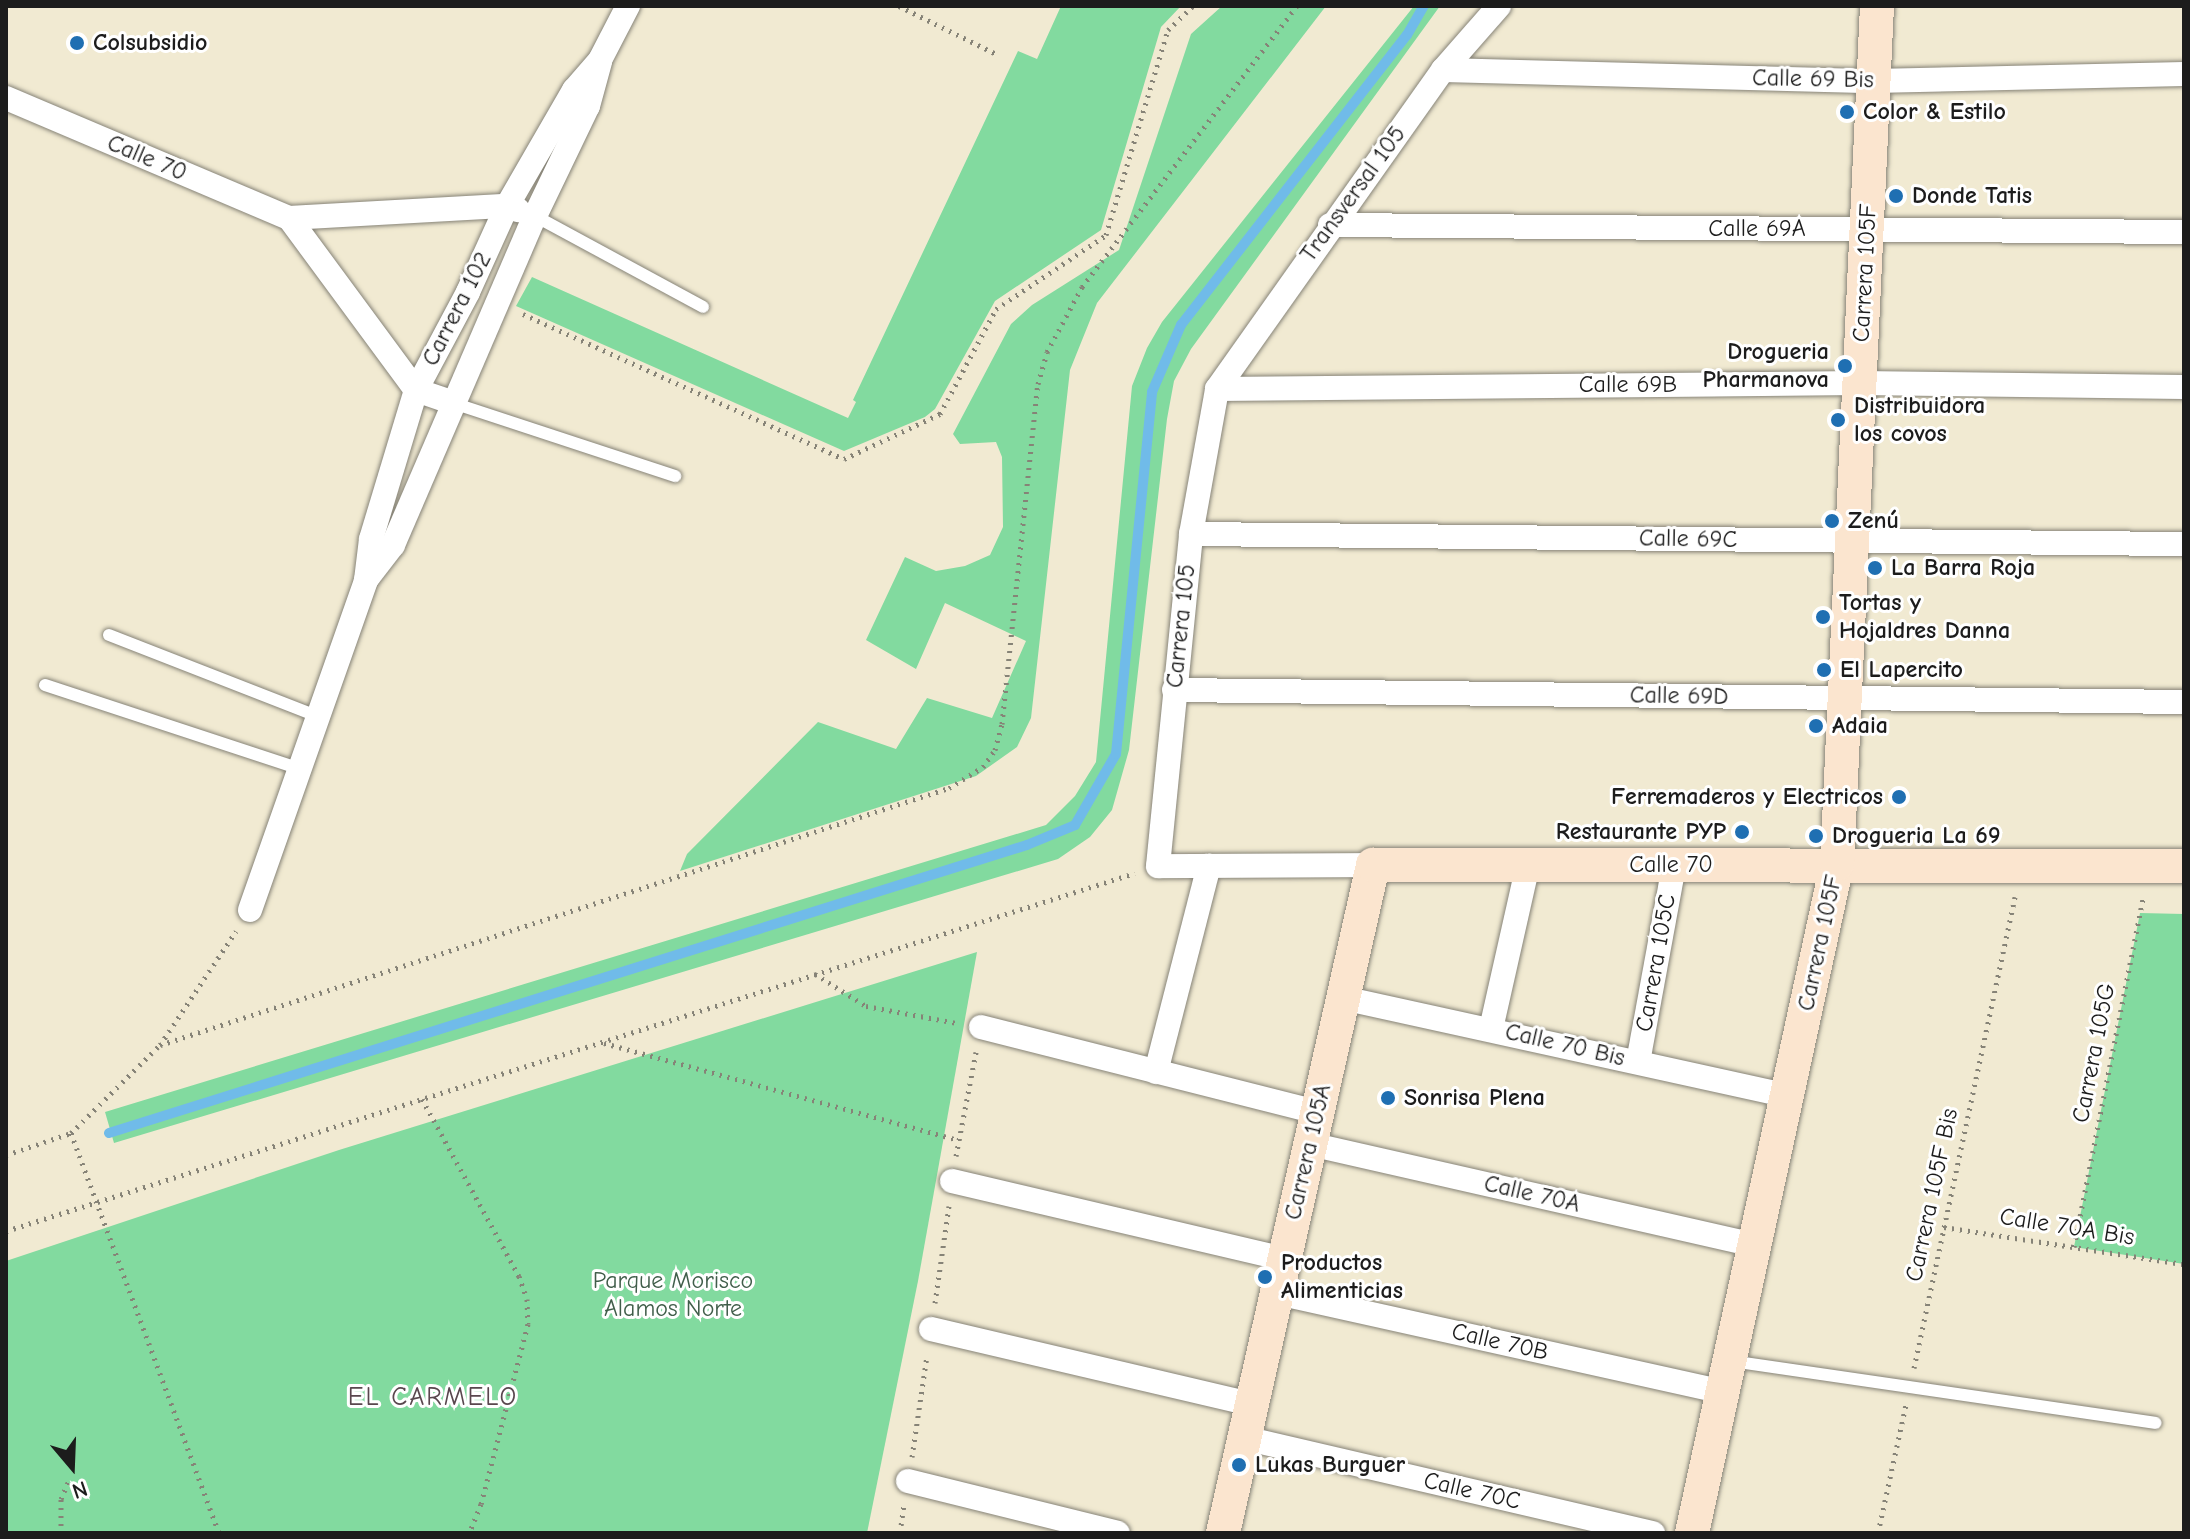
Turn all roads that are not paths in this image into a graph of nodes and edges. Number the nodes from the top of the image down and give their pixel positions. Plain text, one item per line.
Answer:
1 (628, 6) edge
2 (1499, 6) edge
3 (1877, 6) edge
4 (600, 60) junction
5 (1443, 70) junction
6 (2184, 74) edge
7 (1873, 81) junction
8 (6, 98) edge
9 (507, 206) junction
10 (535, 216) junction
11 (289, 218) junction
12 (1330, 225) junction
13 (1867, 230) junction
14 (2184, 232) edge
15 (703, 307) dead end
16 (1860, 383) junction
17 (2184, 387) edge
18 (1217, 389) junction
19 (416, 390) junction
20 (453, 403) junction
21 (675, 476) dead end
22 (1191, 534) junction
23 (1852, 541) junction
24 (2184, 544) edge
25 (366, 580) junction
26 (109, 635) dead end
27 (45, 685) dead end
28 (1174, 690) junction
29 (1845, 698) junction
30 (2184, 702) edge
31 (319, 717) junction
32 (300, 769) junction
33 (1837, 864) junction
34 (1373, 865) junction
35 (1528, 865) junction
36 (1674, 865) junction
37 (1158, 866) joint
38 (1209, 866) junction
39 (2184, 866) edge
40 (250, 910) road end
41 (1343, 998) junction
42 (981, 1027) road end
43 (1491, 1029) junction
44 (1638, 1062) junction
45 (1156, 1072) junction
46 (1787, 1096) junction
47 (1314, 1128) junction
48 (952, 1181) road end
49 (1754, 1245) junction
50 (1284, 1259) junction
51 (1277, 1293) junction
52 (931, 1329) road end
53 (1726, 1376) junction
54 (1252, 1404) junction
55 (2155, 1423) dead end
56 (1244, 1438) junction
57 (908, 1481) road end
58 (1118, 1533) edge
59 (1223, 1533) edge
60 (1653, 1533) edge
61 (1692, 1533) edge

1 - 4 street, Carrera 102
2 - 5 street, Transversal 105
3 - 7 street, Carrera 105F
4 - 9 street, Carrera 102
4 - 10 street, Carrera 102
5 - 7 street, Calle 69 Bis
5 - 12 street, Transversal 105
6 - 7 street, Calle 69 Bis
7 - 13 street, Carrera 105F
8 - 11 street, Calle 70
9 - 10 street, Calle 70
9 - 11 street, Calle 70
9 - 19 street, Carrera 102
10 - 15 lane
10 - 20 street, Carrera 102
11 - 19 street
12 - 13 street, Calle 69A
12 - 18 street, Transversal 105
13 - 14 street, Calle 69A
13 - 16 street, Carrera 105F
16 - 17 street, Calle 69B
16 - 18 street, Calle 69B
16 - 23 street, Carrera 105F
18 - 22 street, Carrera 105
19 - 20 street
19 - 25 street, Carrera 102
20 - 21 lane
20 - 25 street, Carrera 102
22 - 23 street, Calle 69C
22 - 28 street, Carrera 105
23 - 24 street, Calle 69C
23 - 29 street, Carrera 105F
25 - 31 street, Carrera 102
26 - 31 lane
27 - 32 lane
28 - 29 street, Calle 69D
28 - 37 street, Carrera 105
29 - 30 street, Calle 69D
29 - 33 street, Carrera 105F
31 - 32 street, Carrera 102
32 - 40 street, Carrera 102
33 - 36 street, Calle 70
33 - 39 street, Calle 70
33 - 46 street, Carrera 105F
34 - 35 street, Calle 70
34 - 38 street, Calle 70
34 - 41 street, Carrera 105A
35 - 36 street, Calle 70
35 - 43 street
36 - 44 street, Carrera 105C
37 - 38 street, Calle 70
38 - 45 street
41 - 43 street, Calle 70 Bis
41 - 47 street, Carrera 105A
42 - 45 street, Calle 70A
43 - 44 street, Calle 70 Bis
44 - 46 street, Calle 70 Bis
45 - 47 street, Calle 70A
46 - 49 street, Carrera 105F
47 - 49 street, Calle 70A
47 - 50 street, Carrera 105A
48 - 50 street
49 - 53 street, Carrera 105F
50 - 51 street, Carrera 105A
51 - 53 street, Calle 70B
51 - 54 street, Carrera 105A
52 - 54 street
53 - 55 lane, Calle 70B
53 - 61 street, Carrera 105F
54 - 56 street, Carrera 105A
56 - 59 street, Carrera 105A
56 - 60 street, Calle 70C
57 - 58 street

